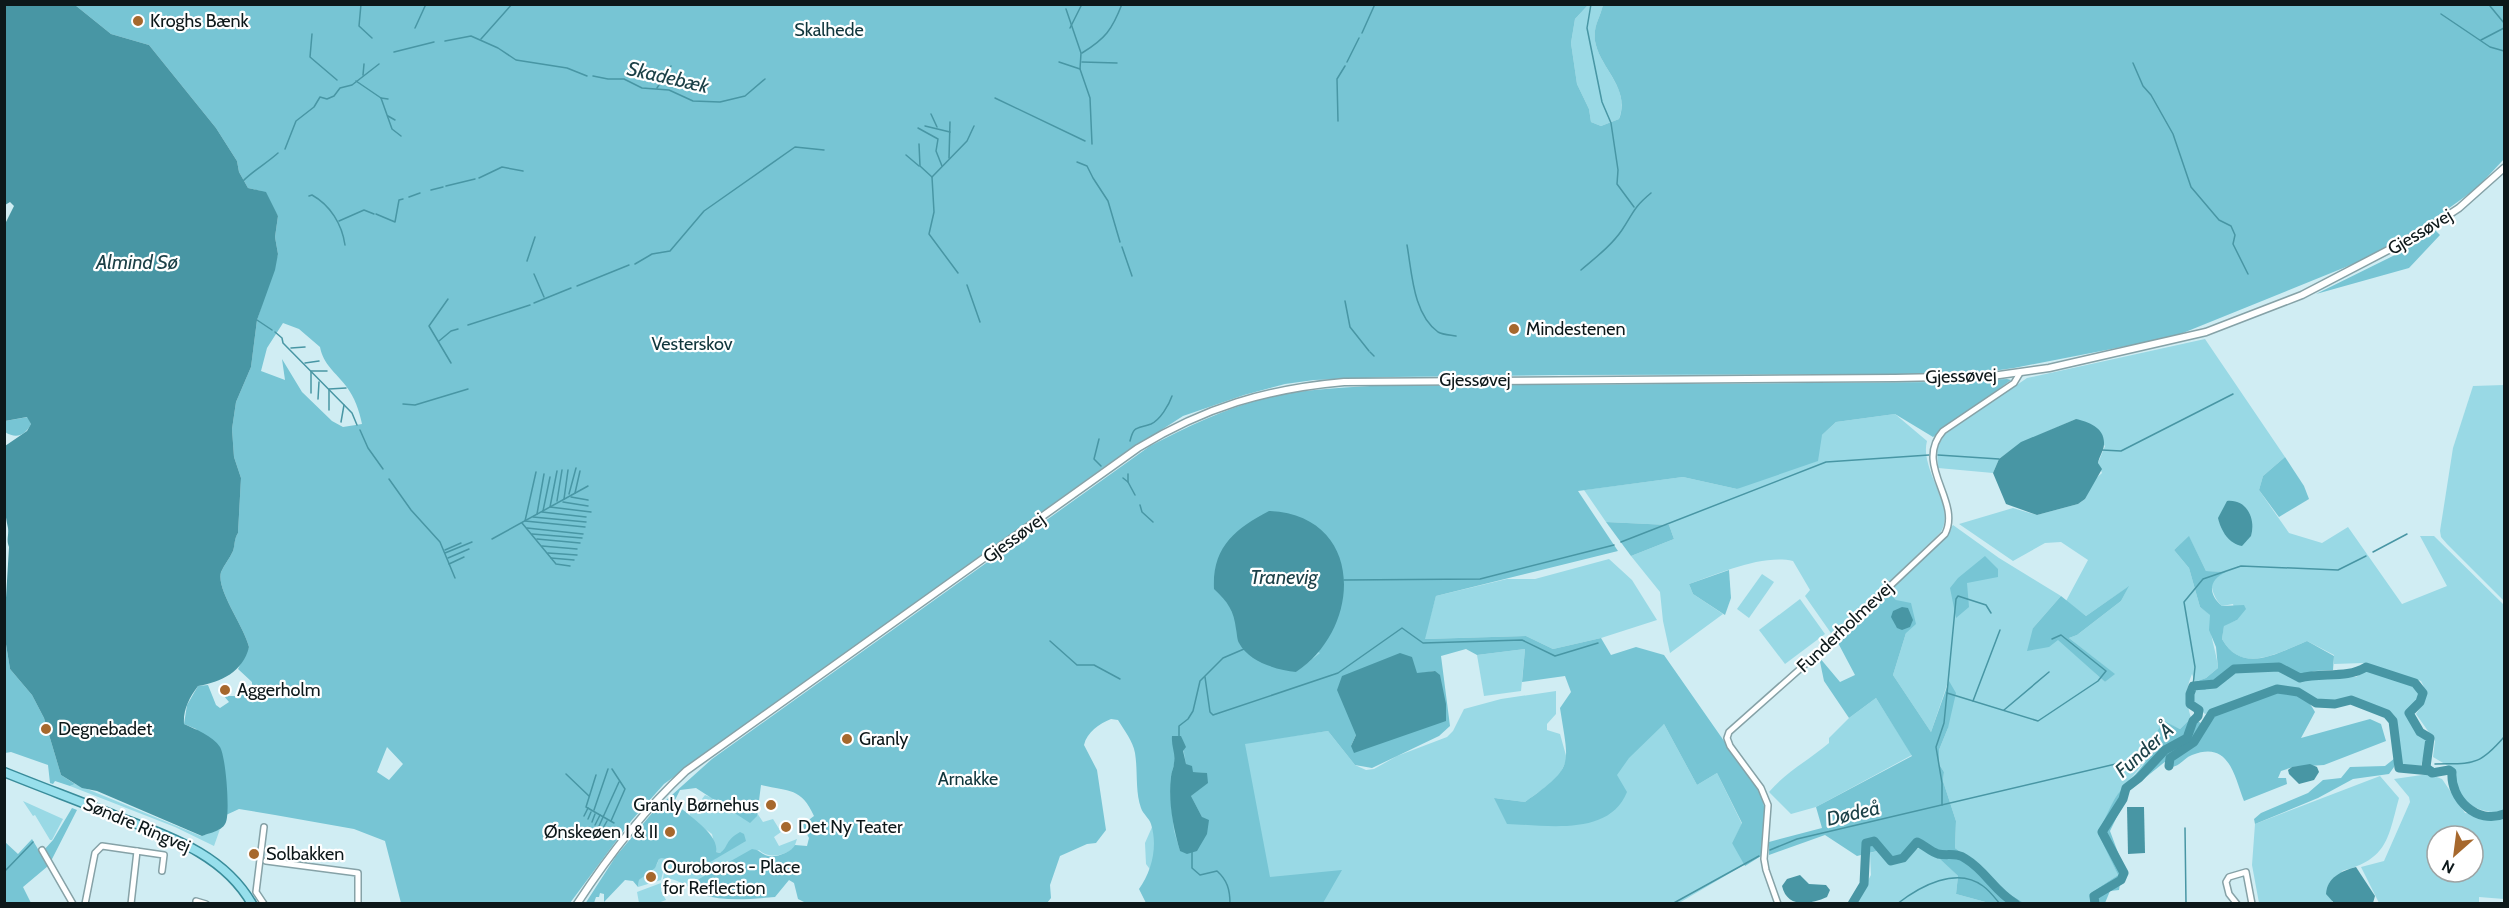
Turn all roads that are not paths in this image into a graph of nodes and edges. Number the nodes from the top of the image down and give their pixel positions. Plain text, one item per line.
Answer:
1 (2505, 168) edge
2 (2020, 373) junction
3 (4, 772) edge
4 (264, 827) dead end
5 (42, 850) dead end
6 (137, 851) junction
7 (266, 861) dead end
8 (162, 871) dead end
9 (196, 902) dead end
10 (74, 903) edge
11 (85, 903) edge
12 (131, 903) edge
13 (206, 903) edge
14 (252, 903) edge
15 (264, 903) edge
16 (357, 903) edge
17 (577, 903) edge
18 (1778, 903) edge
19 (2237, 903) edge
20 (2252, 903) edge

1 - 2 street, Gjessøvej
2 - 17 street, Gjessøvej
2 - 18 street, Funderholmevej
3 - 14 main road, Søndre Ringvej
4 - 15 street
5 - 10 street
6 - 8 street
6 - 11 street
6 - 12 street
7 - 16 street
9 - 13 street
19 - 20 street

